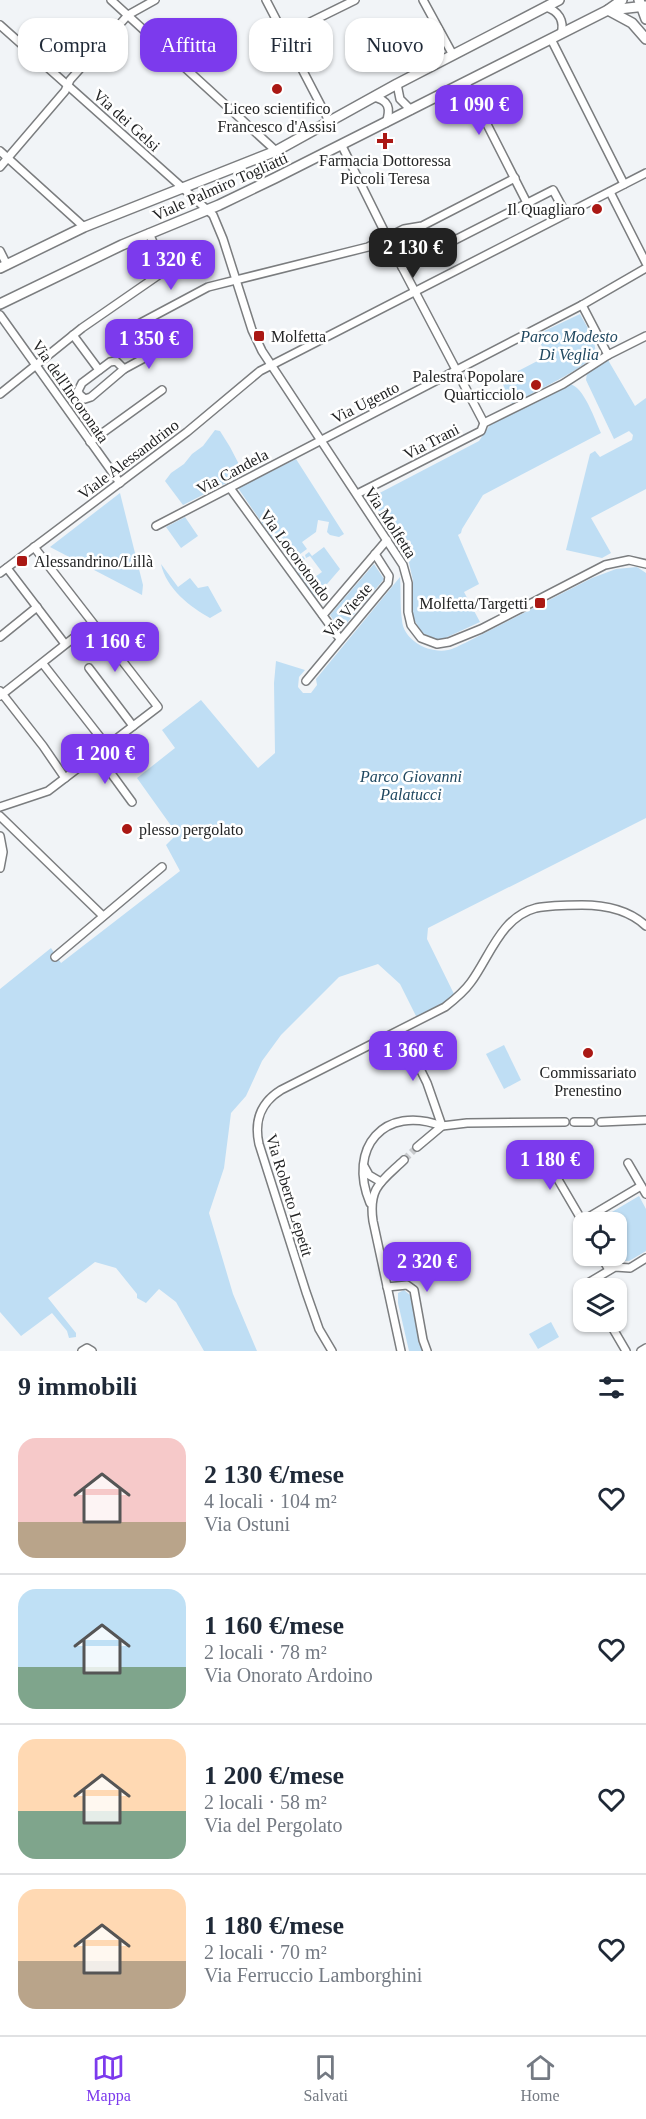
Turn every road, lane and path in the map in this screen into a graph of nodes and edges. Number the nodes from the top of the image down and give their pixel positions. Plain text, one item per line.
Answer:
1 (111, 0) edge
2 (155, 0) edge
3 (266, 0) edge
4 (355, 0) edge
5 (423, 0) edge
6 (559, 0) edge
7 (622, 0) edge
8 (345, 2) edge
9 (642, 4) edge
10 (546, 7) junction
11 (608, 10) junction
12 (128, 15) junction
13 (276, 18) edge
14 (314, 18) edge
15 (646, 19) edge
16 (0, 25) edge
17 (561, 34) junction
18 (551, 39) junction
19 (646, 39) edge
20 (453, 55) junction
21 (304, 72) edge
22 (466, 83) junction
23 (397, 84) junction
24 (67, 85) junction
25 (373, 97) junction
26 (411, 110) junction
27 (329, 121) junction
28 (386, 123) junction
29 (342, 146) junction
30 (0, 151) edge
31 (276, 151) junction
32 (7, 158) junction
33 (0, 167) edge
34 (646, 173) edge
35 (515, 178) junction
36 (624, 184) junction
37 (182, 188) junction
38 (610, 192) junction
39 (527, 203) junction
40 (207, 210) junction
41 (566, 214) junction
42 (84, 227) junction
43 (149, 234) junction
44 (388, 237) junction
45 (2, 260) edge
46 (646, 263) edge
47 (402, 267) junction
48 (646, 268) edge
49 (236, 280) junction
50 (415, 292) junction
51 (0, 304) edge
52 (582, 306) junction
53 (0, 315) edge
54 (73, 335) junction
55 (118, 335) dead end
56 (646, 336) edge
57 (162, 349) dead end
58 (608, 355) junction
59 (36, 366) junction
60 (271, 366) junction
61 (124, 369) junction
62 (99, 370) junction
63 (457, 370) junction
64 (162, 390) dead end
65 (0, 394) edge
66 (484, 423) junction
67 (320, 440) junction
68 (90, 442) junction
69 (120, 483) junction
70 (230, 488) junction
71 (357, 494) junction
72 (156, 526) dead end
73 (387, 540) junction
74 (34, 547) junction
75 (375, 554) junction
76 (646, 564) edge
77 (3, 571) edge
78 (37, 608) junction
79 (323, 615) junction
80 (90, 625) dead end
81 (0, 637) edge
82 (340, 639) junction
83 (65, 644) junction
84 (43, 664) junction
85 (89, 668) dead end
86 (306, 681) dead end
87 (1, 694) edge
88 (133, 726) junction
89 (107, 746) junction
90 (97, 754) junction
91 (65, 778) junction
92 (132, 802) dead end
93 (0, 807) edge
94 (0, 816) edge
95 (0, 836) edge
96 (162, 867) dead end
97 (0, 868) edge
98 (103, 916) junction
99 (646, 926) edge
100 (55, 957) dead end
101 (401, 1030) junction
102 (646, 1120) edge
103 (565, 1122) dead end
104 (574, 1122) dead end
105 (591, 1122) dead end
106 (601, 1122) dead end
107 (442, 1126) junction
108 (417, 1147) tunnel mouth
109 (543, 1147) dead end
110 (404, 1160) tunnel mouth
111 (628, 1163) dead end
112 (364, 1166) junction
113 (381, 1182) junction
114 (642, 1186) junction
115 (646, 1194) edge
116 (370, 1203) junction
117 (577, 1212) edge
118 (601, 1212) edge
119 (646, 1258) edge
120 (607, 1266) edge
121 (609, 1270) junction
122 (596, 1278) edge
123 (387, 1287) junction
124 (615, 1332) edge
125 (646, 1348) edge
126 (82, 1351) edge
127 (92, 1351) edge
128 (332, 1351) edge
129 (401, 1351) edge
130 (427, 1351) edge
131 (626, 1351) edge
132 (641, 1351) edge

1 - 12 street
2 - 12 street
3 - 13 street
4 - 8 street
5 - 20 street
6 - 10 main road, Viale Palmiro Togliatti
7 - 11 main road, Viale Palmiro Togliatti
8 - 14 street
9 - 11 main road, Viale Palmiro Togliatti
9 - 15 main road
10 - 17 street
10 - 20 main road, Viale Palmiro Togliatti
11 - 17 main road, Viale Palmiro Togliatti
11 - 19 main road
12 - 24 street
12 - 31 street
16 - 24 street, Via dei Gelsi
17 - 18 main road, Viale Palmiro Togliatti
18 - 22 main road, Viale Palmiro Togliatti
18 - 36 street
20 - 23 main road, Viale Palmiro Togliatti
21 - 27 street
22 - 26 main road, Viale Palmiro Togliatti
22 - 35 street
23 - 25 main road, Viale Palmiro Togliatti
23 - 26 street
24 - 32 street
24 - 37 street, Via dei Gelsi
25 - 27 main road, Viale Palmiro Togliatti
25 - 28 street
26 - 28 main road, Viale Palmiro Togliatti
27 - 31 main road, Viale Palmiro Togliatti
28 - 29 main road, Viale Palmiro Togliatti
29 - 40 main road, Viale Palmiro Togliatti
29 - 44 street
30 - 32 street
31 - 37 main road, Viale Palmiro Togliatti
32 - 33 street
32 - 42 street
34 - 36 street, Viale Alessandrino
35 - 39 street
35 - 44 street
36 - 38 street, Viale Alessandrino
37 - 40 street, Viale Palmiro Togliatti
37 - 42 main road, Viale Palmiro Togliatti
38 - 41 street, Viale Alessandrino
38 - 46 street
39 - 41 street
39 - 47 street
40 - 43 main road, Viale Palmiro Togliatti
40 - 49 street, Via Molfetta
41 - 50 street, Viale Alessandrino
42 - 45 main road, Viale Palmiro Togliatti
43 - 51 main road, Viale Palmiro Togliatti
43 - 54 street
44 - 47 street
44 - 49 street
47 - 50 street
48 - 52 street, Via Ugento
49 - 55 street
49 - 60 street, Via Molfetta
50 - 60 street, Viale Alessandrino
50 - 63 street
52 - 58 street
52 - 63 street, Via Ugento
53 - 59 street, Via dell'Incoronata
54 - 59 street
54 - 62 street
56 - 58 street, Via Trani
57 - 61 street
58 - 66 street, Via Trani
59 - 65 street
59 - 68 street, Via dell'Incoronata
60 - 67 street, Via Molfetta
60 - 69 street, Viale Alessandrino
61 - 62 street
61 - 62 street
63 - 66 street
63 - 67 street, Via Ugento
64 - 68 street
66 - 71 street, Via Trani
67 - 70 street, Via Candela
67 - 71 street, Via Molfetta
68 - 69 street, Via dell'Incoronata
69 - 74 street, Viale Alessandrino
70 - 72 street, Via Candela
70 - 79 street, Via Locorotondo
71 - 73 street, Via Molfetta
73 - 75 street
73 - 76 street, Via Molfetta
74 - 77 street, Viale Alessandrino
74 - 88 street
75 - 79 street
75 - 82 street, Via Vieste
77 - 78 street
78 - 81 street
78 - 83 street
79 - 82 street, Via Locorotondo
80 - 83 street
82 - 86 street, Via Vieste
83 - 84 street
84 - 87 street
84 - 89 street
85 - 88 street
87 - 91 street
88 - 89 street
89 - 90 street
90 - 91 street
90 - 92 street
91 - 93 street
94 - 98 street
95 - 97 street
96 - 98 street
98 - 100 street
99 - 101 street, Via Roberto Lepetit
101 - 107 street
101 - 128 street, Via Roberto Lepetit
102 - 106 street
103 - 107 street
104 - 105 street
107 - 108 street
107 - 112 street
109 - 117 street
110 - 113 street
111 - 114 street
112 - 113 street
112 - 116 street
113 - 116 street
114 - 115 street
114 - 118 street
116 - 123 street
119 - 121 street
120 - 121 street
121 - 122 street
123 - 129 street
123 - 130 street
124 - 131 street
125 - 132 street
126 - 127 street

